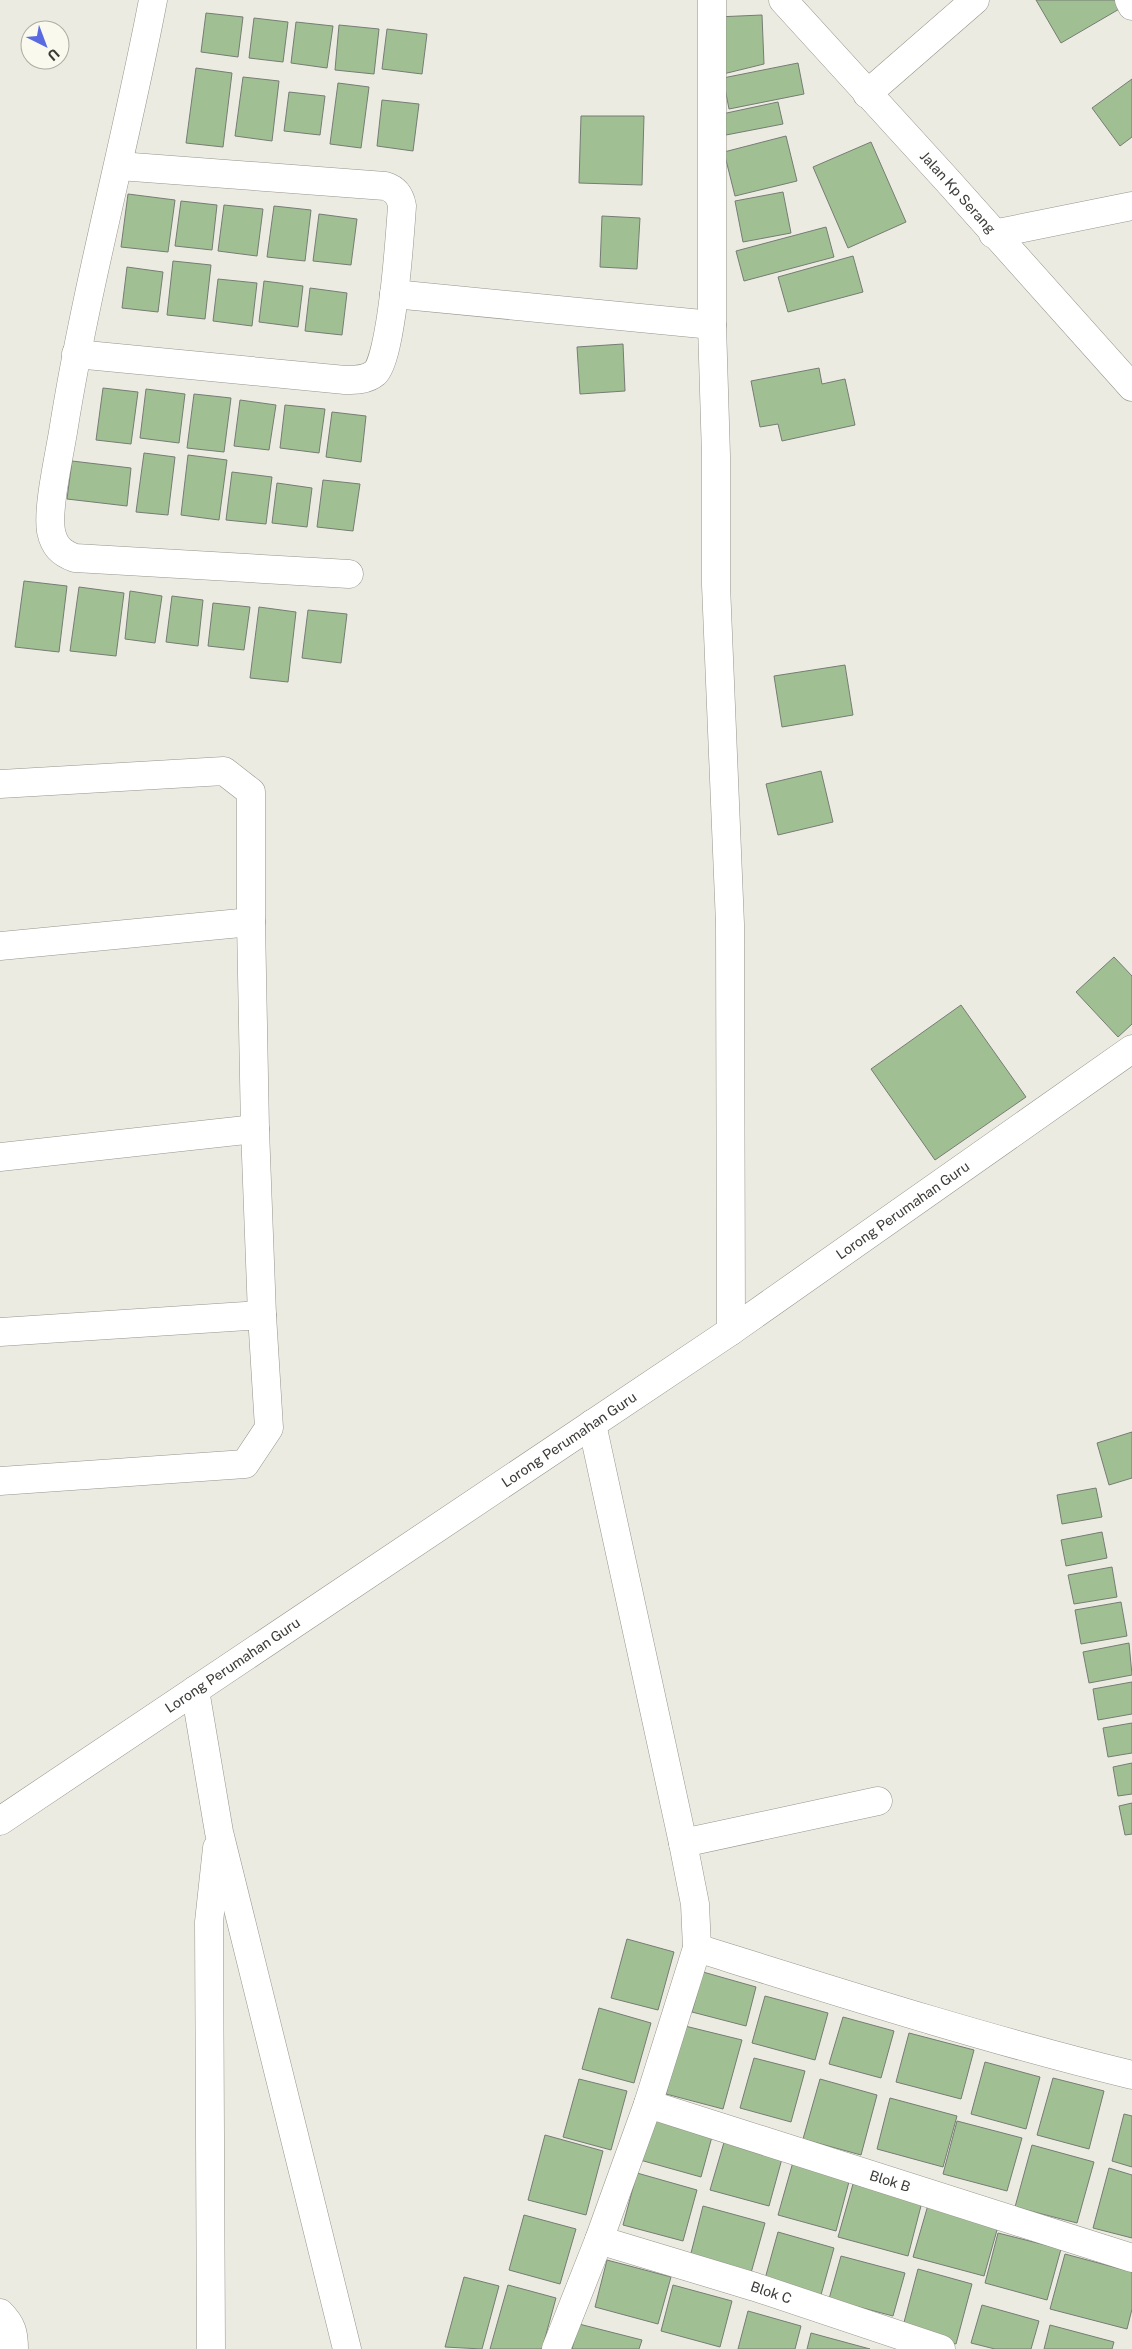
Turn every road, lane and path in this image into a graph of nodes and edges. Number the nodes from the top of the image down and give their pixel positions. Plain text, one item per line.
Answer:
1 (154, 0) edge
2 (712, 0) edge
3 (783, 0) edge
4 (975, 0) edge
5 (1129, 0) edge
6 (1132, 6) edge
7 (867, 94) junction
8 (119, 166) junction
9 (1132, 206) edge
10 (993, 234) junction
11 (394, 294) junction
12 (712, 325) junction
13 (76, 354) junction
14 (1132, 387) edge
15 (349, 574) dead end
16 (0, 784) edge
17 (250, 922) junction
18 (0, 946) edge
19 (1132, 1048) edge
20 (255, 1129) junction
21 (0, 1157) edge
22 (262, 1315) junction
23 (731, 1331) junction
24 (0, 1332) edge
25 (592, 1424) junction
26 (0, 1481) edge
27 (195, 1690) junction
28 (878, 1801) dead end
29 (0, 1821) edge
30 (219, 1832) junction
31 (683, 1843) junction
32 (697, 1948) junction
33 (1132, 2076) edge
34 (648, 2104) junction
35 (599, 2240) junction
36 (1132, 2258) edge
37 (0, 2313) edge
38 (14, 2349) edge
39 (211, 2349) edge
40 (347, 2349) edge
41 (556, 2349) edge
42 (941, 2349) edge

1 - 8 street
2 - 12 street
3 - 7 street, Jalan Kp Serang
4 - 7 street
5 - 6 street
7 - 10 street, Jalan Kp Serang
8 - 11 street
8 - 13 street
9 - 10 street
10 - 14 street, Jalan Kp Serang
11 - 12 street
11 - 13 street
12 - 23 street
13 - 15 street
16 - 17 street
17 - 18 street
17 - 20 street
19 - 23 street, Lorong Perumahan Guru
20 - 21 street
20 - 22 street
22 - 24 street
22 - 26 street
23 - 25 street, Lorong Perumahan Guru
25 - 27 street, Lorong Perumahan Guru
25 - 31 street
27 - 29 street, Lorong Perumahan Guru
27 - 30 street
28 - 31 street
30 - 39 street
30 - 40 street
31 - 32 street
32 - 33 street
32 - 34 street
34 - 35 street
34 - 36 street, Blok B
35 - 41 street
35 - 42 street, Blok C
37 - 38 street

